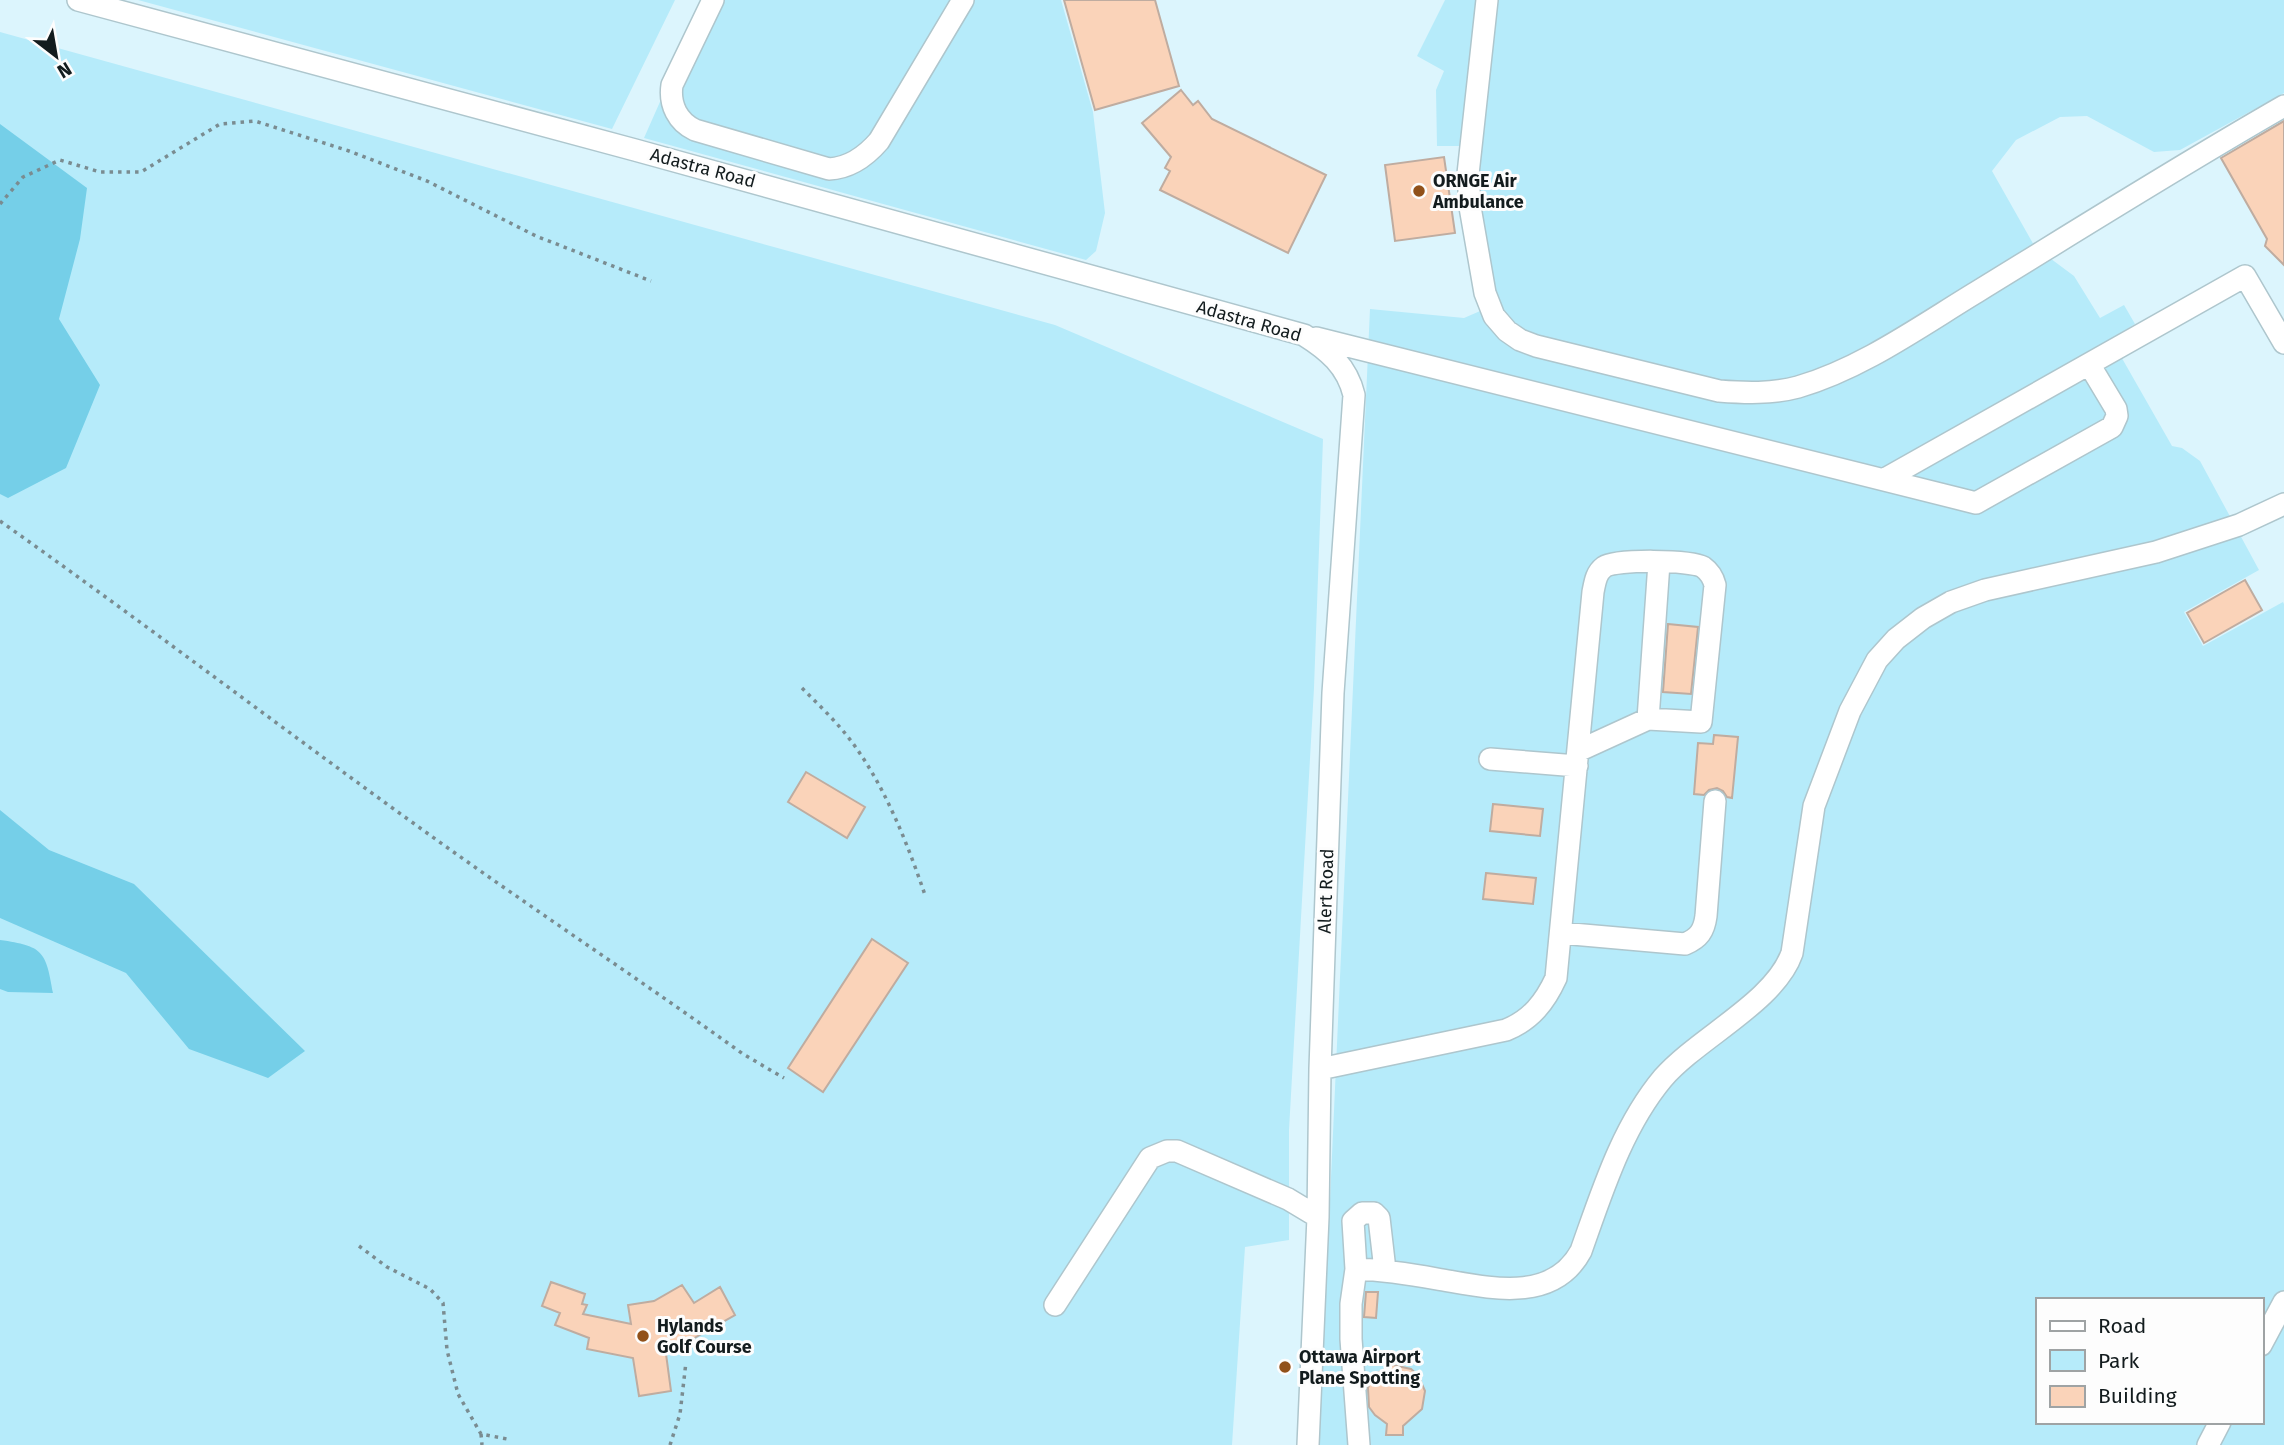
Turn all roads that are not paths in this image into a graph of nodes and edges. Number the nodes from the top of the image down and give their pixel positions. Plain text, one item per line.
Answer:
1 (78, 0) edge
2 (713, 0) edge
3 (963, 0) edge
4 (1487, 0) edge
5 (2284, 106) edge
6 (1304, 335) junction
7 (2284, 343) edge
8 (1325, 348) joint
9 (2089, 364) junction
10 (1885, 479) junction
11 (2284, 504) edge
12 (1659, 563) junction
13 (1648, 719) junction
14 (1578, 758) junction
15 (1490, 759) dead end
16 (1715, 801) dead end
17 (1561, 933) junction
18 (1320, 1069) junction
19 (1318, 1217) junction
20 (1356, 1269) junction
21 (1385, 1270) junction
22 (2284, 1302) edge
23 (1055, 1305) dead end
24 (2263, 1341) edge
25 (2219, 1424) edge
26 (1308, 1445) edge
27 (1359, 1445) edge
28 (2208, 1445) edge

1 - 6 street, Adastra Road
2 - 3 street
4 - 5 street
6 - 8 street, Adastra Road
6 - 10 street
7 - 9 street
8 - 18 street, Alert Road
9 - 10 street
9 - 10 street
11 - 21 street
12 - 13 street
12 - 13 street
12 - 14 street
13 - 14 street
14 - 15 street
14 - 17 street
16 - 17 street
17 - 18 street
18 - 19 street, Alert Road
19 - 23 street
19 - 26 street, Alert Road
20 - 21 street
20 - 21 street
20 - 27 street
22 - 24 street
25 - 28 street

